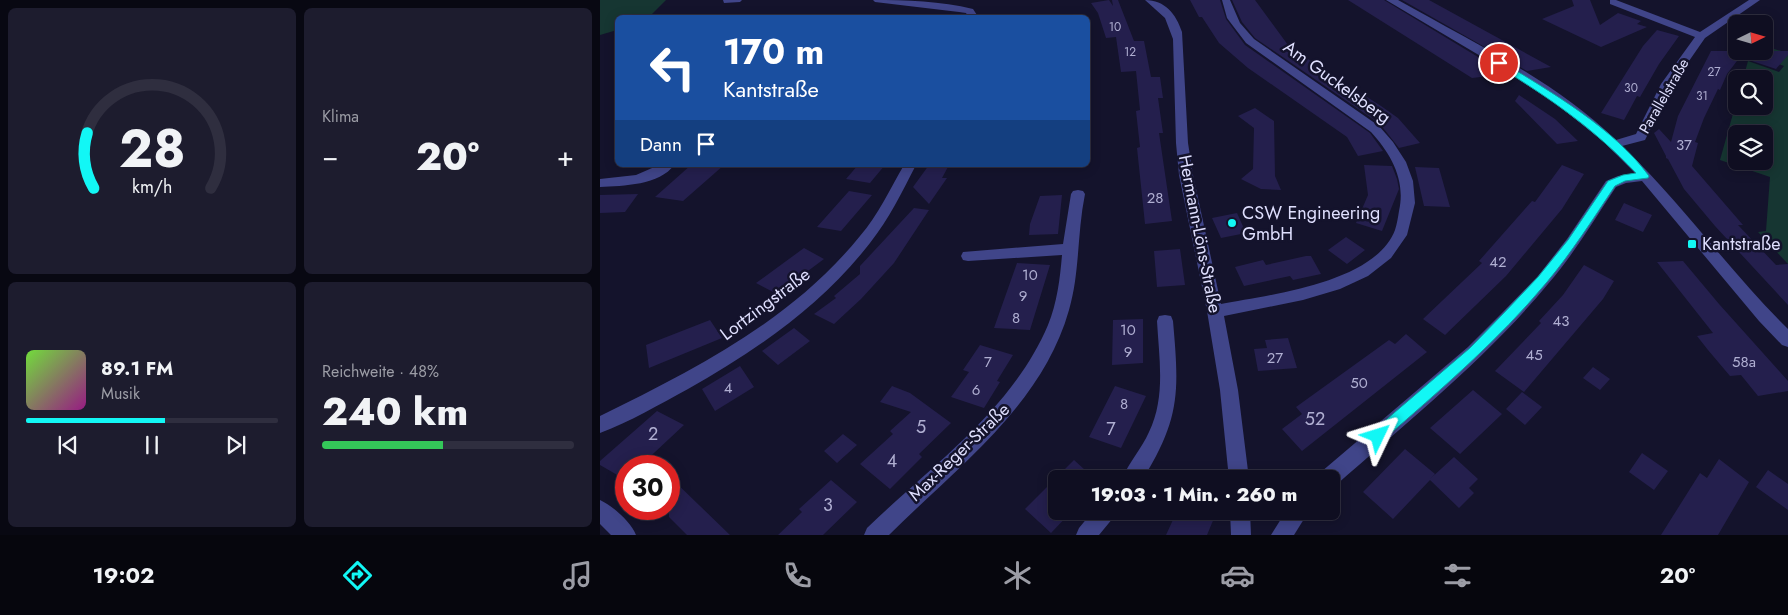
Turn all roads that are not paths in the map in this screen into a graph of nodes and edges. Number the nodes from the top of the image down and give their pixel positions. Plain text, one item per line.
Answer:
1 (737, 0) edge
2 (878, 0) edge
3 (1150, 0) edge
4 (1391, 0) edge
5 (1756, 0) edge
6 (727, 1) edge
7 (1226, 1) dead end
8 (1613, 2) dead end
9 (972, 15) edge
10 (1701, 36) junction
11 (1614, 144) junction
12 (665, 167) edge
13 (909, 167) edge
14 (1644, 176) junction
15 (600, 183) edge
16 (1078, 194) dead end
17 (1071, 249) junction
18 (968, 256) dead end
19 (1215, 311) junction
20 (1165, 321) dead end
21 (1788, 340) edge
22 (600, 425) edge
23 (1138, 470) edge
24 (1238, 470) edge
25 (1338, 470) edge
26 (600, 510) edge
27 (1098, 520) edge
28 (1240, 520) edge
29 (1292, 520) edge
30 (626, 535) edge
31 (874, 535) edge
32 (1086, 535) edge
33 (1241, 535) edge
34 (1281, 535) edge

1 - 6 street
2 - 9 street
3 - 19 street, Hermann-Löns-Straße
4 - 11 street
5 - 10 street, Parallelstraße
7 - 19 street, Am Guckelsberg
8 - 10 street
10 - 11 street, Parallelstraße
11 - 14 street
12 - 15 street
13 - 22 street, Lortzingstraße
14 - 21 street
14 - 25 street
16 - 17 street, Max-Reger-Straße
17 - 18 street
17 - 31 street, Max-Reger-Straße
19 - 24 street, Hermann-Löns-Straße
20 - 23 street
26 - 30 street
27 - 32 street
28 - 33 street
29 - 34 street

